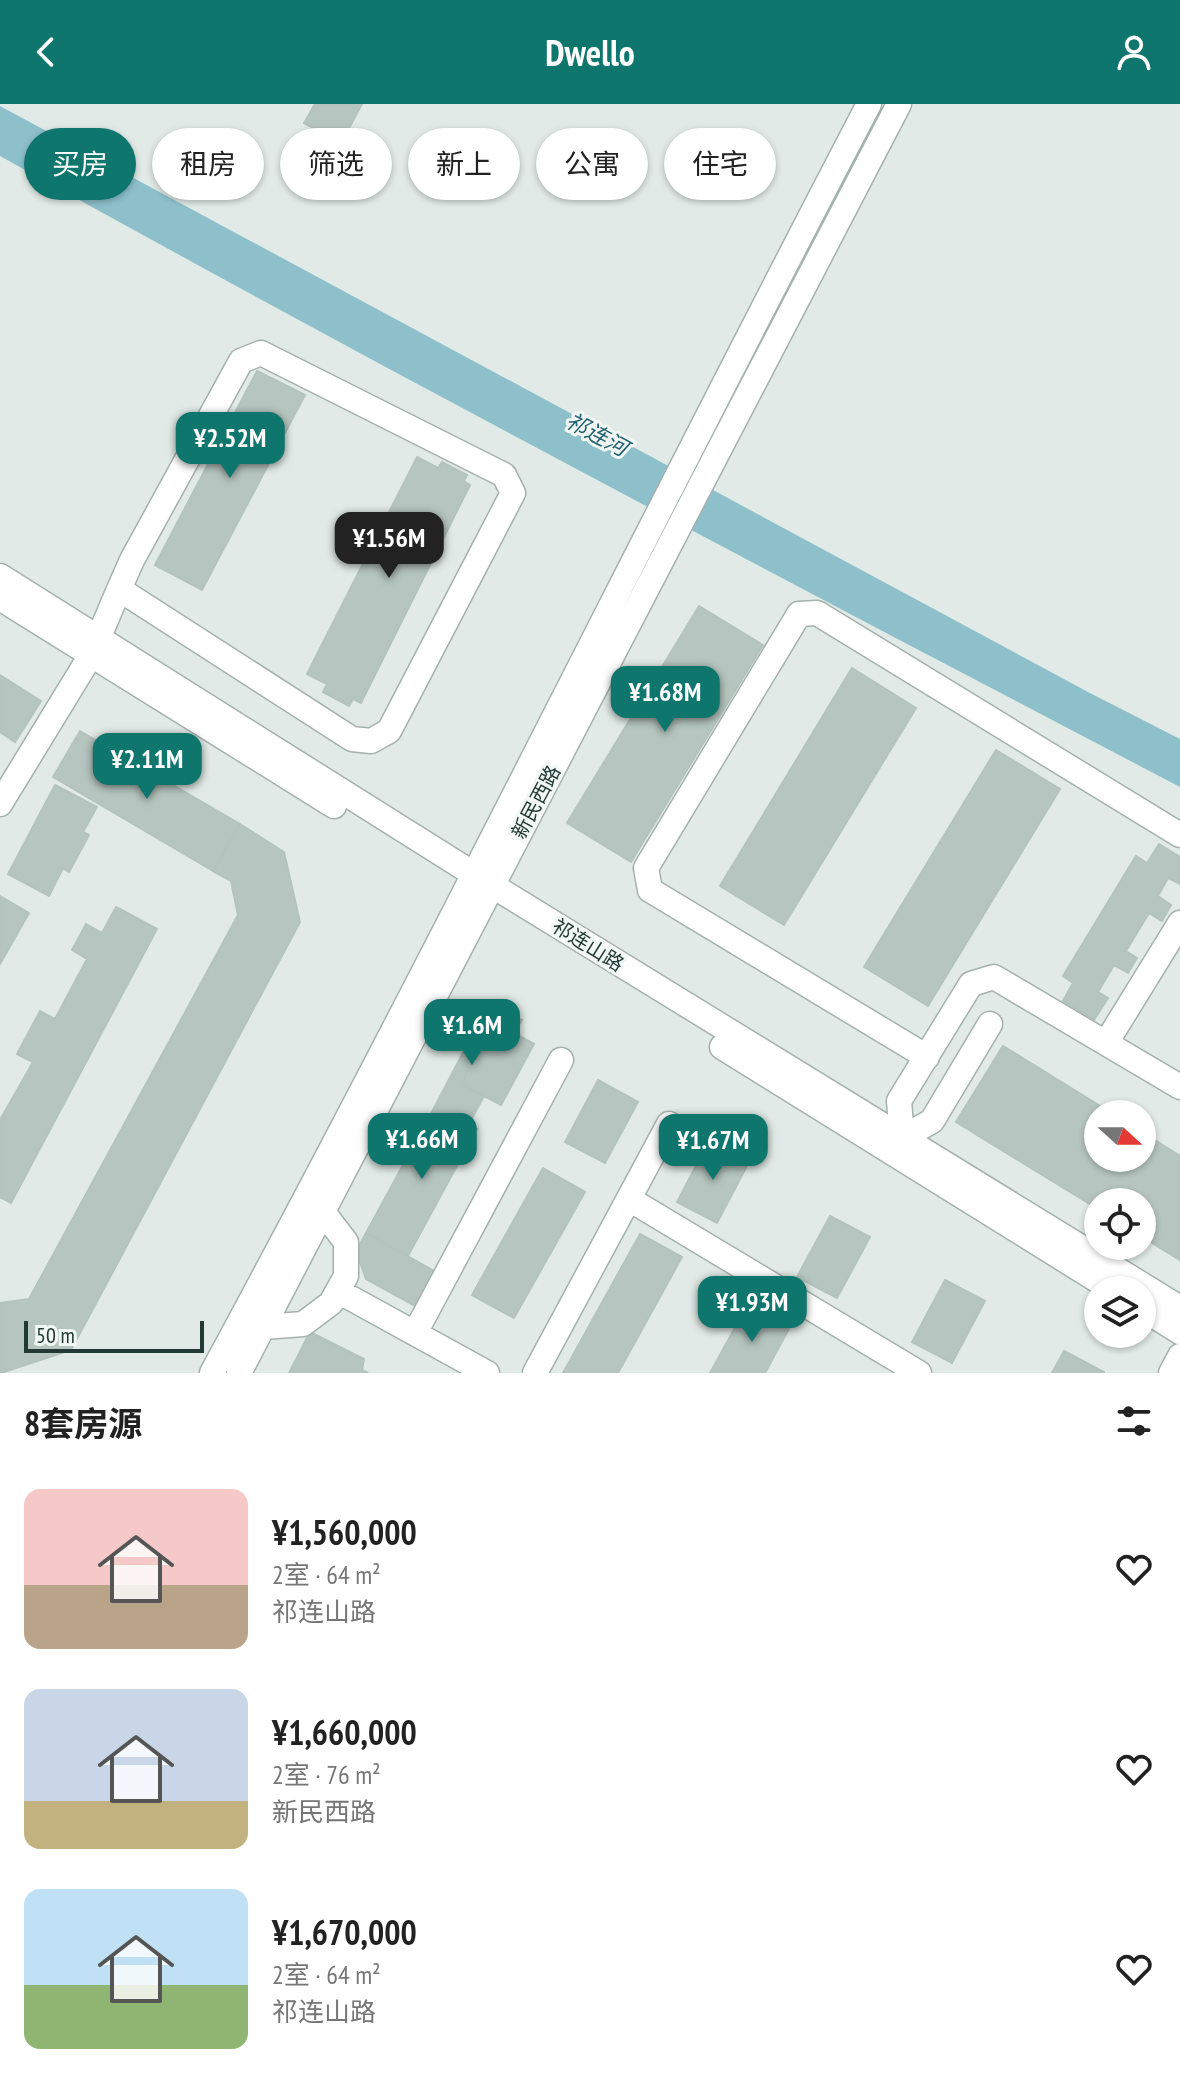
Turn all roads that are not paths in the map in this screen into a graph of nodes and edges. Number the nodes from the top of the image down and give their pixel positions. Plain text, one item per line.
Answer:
1 (869, 104) edge
2 (899, 104) edge
3 (660, 539) junction
4 (0, 576) edge
5 (119, 589) junction
6 (0, 598) edge
7 (95, 646) junction
8 (0, 804) edge
9 (1180, 835) edge
10 (480, 887) junction
11 (1180, 923) edge
12 (990, 1024) dead end
13 (1106, 1043) junction
14 (927, 1057) junction
15 (561, 1060) dead end
16 (1180, 1087) edge
17 (669, 1124) dead end
18 (902, 1138) junction
19 (629, 1199) junction
20 (323, 1212) junction
21 (1091, 1276) edge
22 (338, 1291) junction
23 (1180, 1308) edge
24 (1156, 1317) edge
25 (263, 1327) junction
26 (1180, 1332) edge
27 (415, 1333) junction
28 (1180, 1356) edge
29 (212, 1373) edge
30 (239, 1373) edge
31 (487, 1373) edge
32 (535, 1373) edge
33 (919, 1373) edge
34 (1171, 1373) edge

1 - 3 street, 新民西路
2 - 3 street, 新民西路
3 - 10 street, 新民西路
4 - 7 street, 祁连山路
5 - 5 street
5 - 7 street
6 - 7 street, 祁连山路
7 - 8 street
7 - 10 street, 祁连山路
9 - 14 street
10 - 18 street, 祁连山路
10 - 20 street, 新民西路
10 - 21 street, 祁连山路
10 - 29 street, 新民西路
11 - 13 street
12 - 18 street
13 - 14 street
13 - 16 street
14 - 18 street
15 - 27 street
17 - 19 street
18 - 23 street, 祁连山路
19 - 32 street
19 - 33 street
20 - 22 street
20 - 25 street, 新民西路
22 - 25 street
22 - 27 street
24 - 26 street
25 - 30 street, 新民西路
27 - 31 street
28 - 34 street

